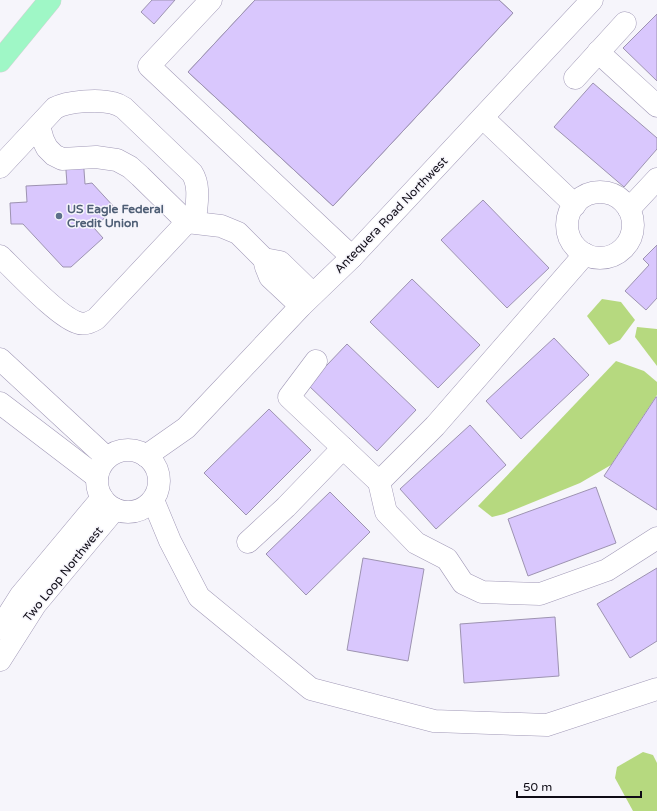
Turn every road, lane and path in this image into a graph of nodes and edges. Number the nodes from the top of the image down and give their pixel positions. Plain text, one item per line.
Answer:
1 (50, 0) edge
2 (211, 0) edge
3 (581, 4) edge
4 (624, 23) dead end
5 (598, 52) junction
6 (0, 61) edge
7 (575, 78) dead end
8 (657, 106) edge
9 (483, 118) junction
10 (39, 126) junction
11 (0, 167) edge
12 (657, 179) edge
13 (574, 205) junction
14 (629, 209) junction
15 (191, 222) junction
16 (585, 254) junction
17 (0, 256) edge
18 (352, 258) junction
19 (307, 300) junction
20 (0, 359) edge
21 (316, 361) dead end
22 (0, 403) edge
23 (186, 428) junction
24 (343, 448) junction
25 (146, 456) junction
26 (107, 458) junction
27 (97, 477) junction
28 (159, 478) junction
29 (379, 482) junction
30 (108, 504) junction
31 (145, 505) junction
32 (657, 538) edge
33 (248, 542) dead end
34 (0, 628) edge
35 (0, 660) edge
36 (657, 689) edge

1 - 6 main road
2 - 18 street
3 - 9 street, Antequera Road Northwest
4 - 5 street
5 - 7 street
5 - 8 street
9 - 13 street
9 - 18 street, Antequera Road Northwest
10 - 11 street
10 - 15 street
10 - 15 street
12 - 14 street
13 - 14 street
13 - 16 street
14 - 16 street
15 - 17 street
15 - 19 street
16 - 29 street
18 - 19 street, Antequera Road Northwest
19 - 23 street, Antequera Road Northwest
20 - 26 street
21 - 24 street
22 - 27 street
23 - 25 street, Antequera Road Northwest
23 - 28 street, Antequera Road Northwest
24 - 29 street
24 - 33 street
25 - 26 street
25 - 28 street
26 - 27 street
27 - 30 street
28 - 31 street
29 - 32 street
30 - 31 street
30 - 34 street, Two Loop Northwest
30 - 35 street, Two Loop Northwest
31 - 36 street

